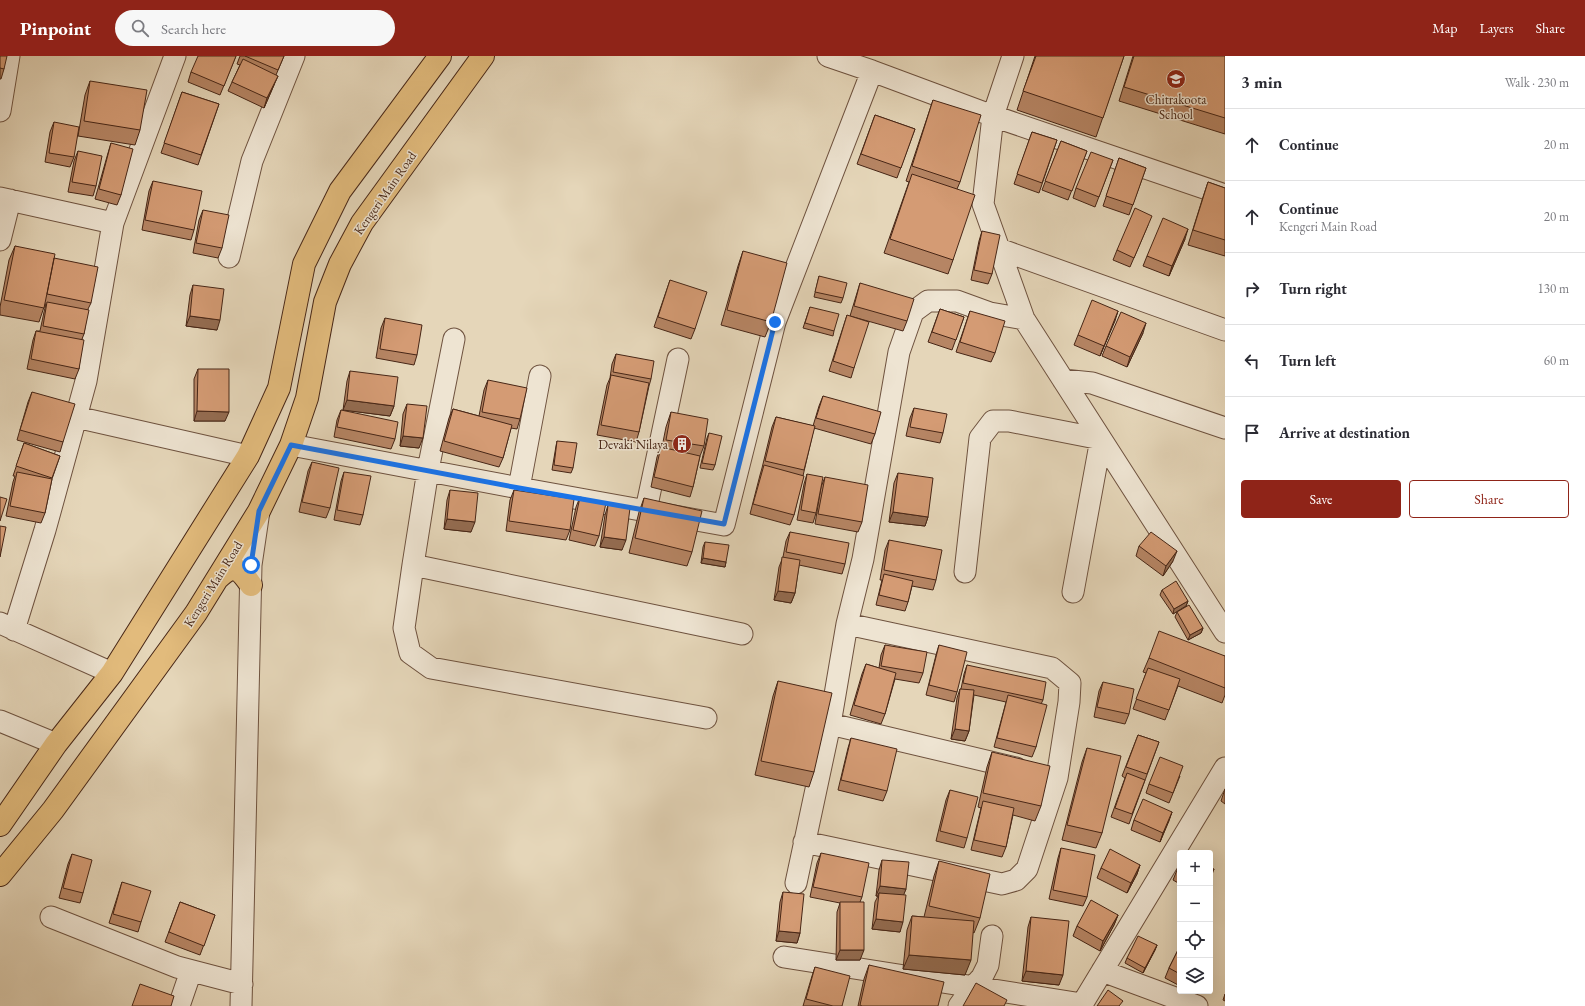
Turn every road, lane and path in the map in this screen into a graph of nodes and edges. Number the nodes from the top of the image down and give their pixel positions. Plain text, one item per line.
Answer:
1 (9, 56) edge
2 (175, 56) edge
3 (294, 56) edge
4 (440, 56) edge
5 (483, 56) edge
6 (828, 56) edge
7 (1013, 56) edge
8 (872, 71) junction
9 (0, 111) edge
10 (993, 116) junction
11 (1225, 195) edge
12 (5, 199) edge
13 (113, 223) junction
14 (0, 240) edge
15 (999, 249) junction
16 (229, 257) dead end
17 (1024, 319) junction
18 (1225, 330) edge
19 (454, 339) dead end
20 (678, 359) dead end
21 (540, 376) dead end
22 (1063, 380) junction
23 (76, 417) junction
24 (1225, 428) edge
25 (1101, 440) junction
26 (291, 445) junction
27 (248, 456) junction
28 (428, 470) junction
29 (519, 488) junction
30 (646, 510) junction
31 (259, 511) junction
32 (413, 565) junction
33 (965, 572) dead end
34 (218, 578) junction
35 (251, 585) junction
36 (1073, 592) dead end
37 (1222, 620) edge
38 (847, 624) junction
39 (7, 627) edge
40 (742, 634) dead end
41 (112, 673) junction
42 (706, 718) dead end
43 (0, 721) edge
44 (830, 724) junction
45 (56, 744) junction
46 (1225, 768) edge
47 (1045, 775) junction
48 (0, 826) edge
49 (804, 842) junction
50 (0, 875) edge
51 (796, 883) dead end
52 (51, 917) dead end
53 (992, 936) dead end
54 (784, 957) dead end
55 (191, 971) junction
56 (1102, 971) junction
57 (242, 984) junction
58 (972, 988) junction
59 (1082, 1005) edge
60 (178, 1006) edge
61 (241, 1006) edge
62 (959, 1006) edge
63 (1196, 1006) edge

1 - 9 street
2 - 13 street
3 - 16 street
4 - 27 main road
5 - 26 main road, Kengeri Main Road
6 - 8 street
7 - 10 street
8 - 10 street
8 - 30 street
10 - 11 street
10 - 15 street
12 - 13 street
12 - 14 street
13 - 23 street
15 - 17 street
15 - 18 street
17 - 22 street
17 - 38 street
19 - 28 street
20 - 30 street
21 - 29 street
22 - 24 street
22 - 25 street
23 - 27 street
23 - 39 street
25 - 33 street
25 - 36 street
25 - 37 street
26 - 28 street
26 - 31 main road, Kengeri Main Road
27 - 41 main road
28 - 29 street
28 - 32 street
29 - 30 street
31 - 34 main road, Kengeri Main Road
31 - 35 street
32 - 40 street
32 - 42 street
34 - 35 main road
34 - 50 main road, Kengeri Main Road
35 - 57 street
38 - 44 street
38 - 47 street
39 - 41 street
41 - 45 main road
43 - 45 street
44 - 47 street
44 - 49 street
45 - 48 main road
46 - 56 street
47 - 49 street
49 - 51 street
52 - 55 street
53 - 58 street
54 - 58 street
55 - 57 street
55 - 60 street
56 - 59 street
56 - 63 street
57 - 61 street
58 - 59 street
58 - 62 street

